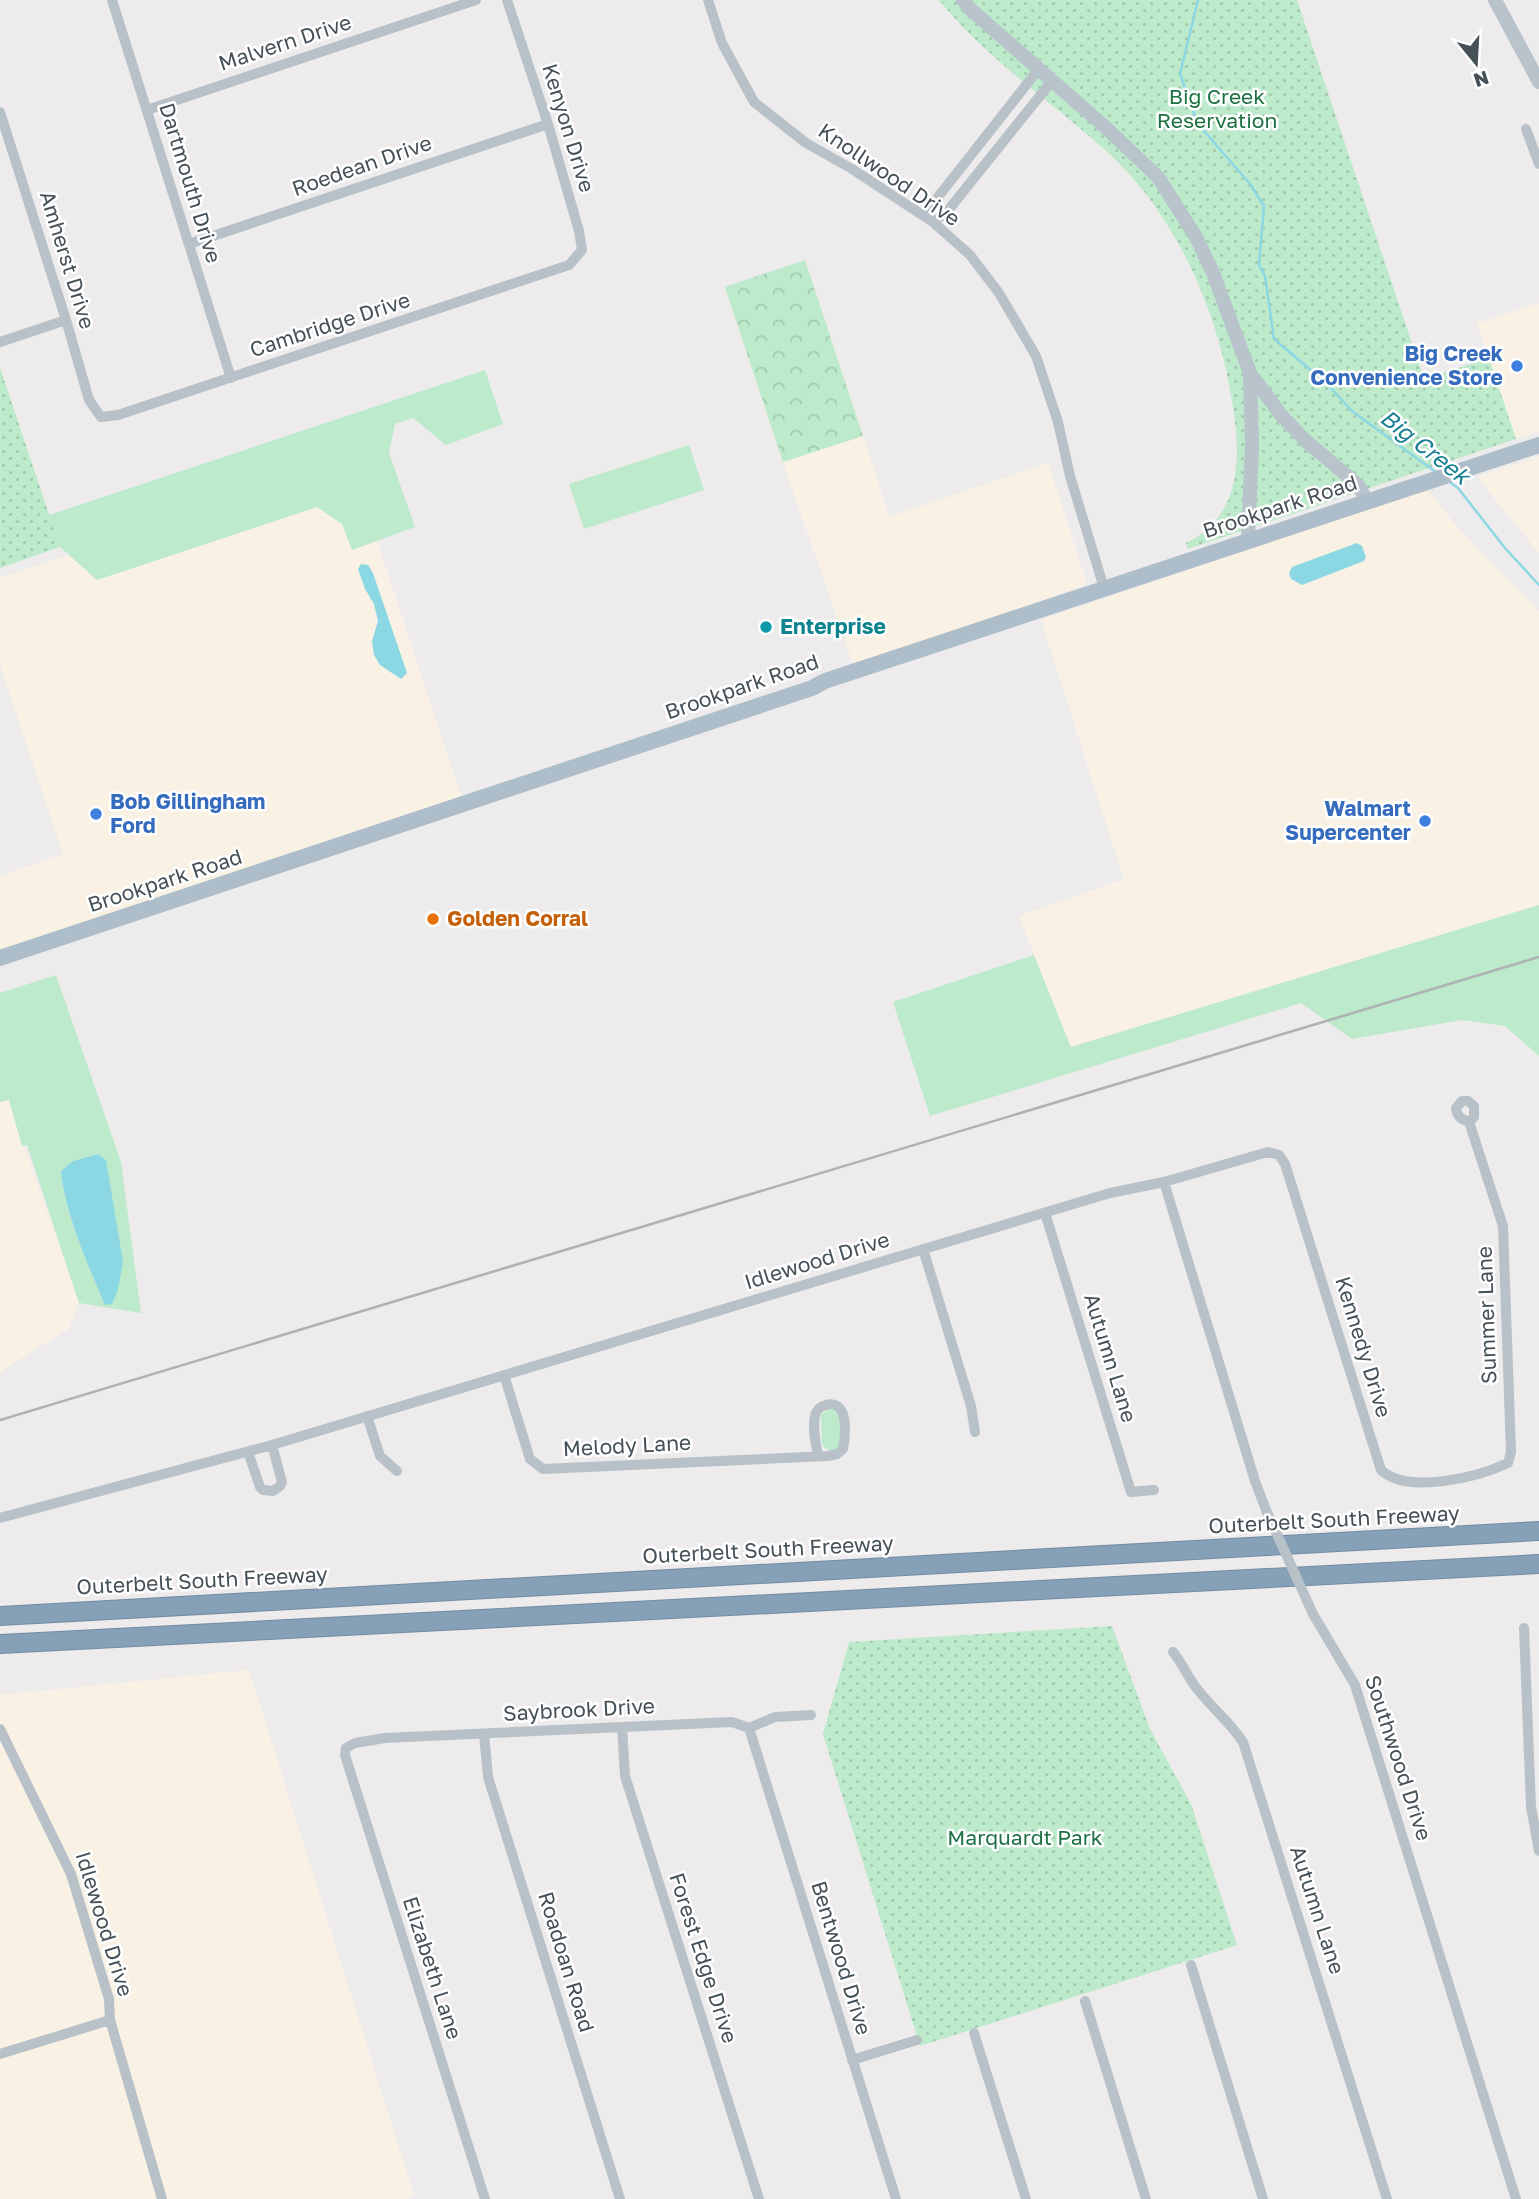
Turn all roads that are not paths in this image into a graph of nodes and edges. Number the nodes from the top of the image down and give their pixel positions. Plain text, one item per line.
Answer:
1 (113, 0) edge
2 (476, 0) edge
3 (508, 0) edge
4 (708, 0) edge
5 (963, 0) edge
6 (1495, 0) edge
7 (1038, 71) junction
8 (1051, 82) junction
9 (1539, 82) edge
10 (147, 110) junction
11 (0, 112) edge
12 (996, 123) junction
13 (548, 124) junction
14 (1526, 129) dead end
15 (1010, 133) junction
16 (1539, 164) edge
17 (961, 167) junction
18 (974, 177) junction
19 (930, 220) junction
20 (189, 244) junction
21 (569, 265) joint
22 (66, 320) junction
23 (0, 342) edge
24 (1250, 373) junction
25 (231, 378) junction
26 (101, 417) joint
27 (1539, 445) edge
28 (1367, 501) junction
29 (1248, 540) junction
30 (1104, 588) junction
31 (0, 958) edge
32 (1469, 1122) dead end
33 (1279, 1155) joint
34 (1164, 1182) junction
35 (1045, 1213) junction
36 (923, 1249) junction
37 (504, 1375) junction
38 (368, 1416) junction
39 (975, 1432) dead end
40 (272, 1446) junction
41 (248, 1452) junction
42 (818, 1456) junction
43 (397, 1471) dead end
44 (1463, 1479) joint
45 (1154, 1490) dead end
46 (0, 1518) edge
47 (1539, 1531) edge
48 (1539, 1564) edge
49 (0, 1616) edge
50 (1524, 1628) dead end
51 (0, 1644) edge
52 (1173, 1652) dead end
53 (811, 1715) dead end
54 (622, 1727) junction
55 (750, 1728) junction
56 (0, 1729) edge
57 (484, 1734) junction
58 (346, 1748) joint
59 (1539, 1851) edge
60 (1191, 1965) dead end
61 (1085, 2001) dead end
62 (110, 2020) junction
63 (974, 2033) dead end
64 (917, 2040) dead end
65 (0, 2054) edge
66 (852, 2060) junction
67 (162, 2199) edge
68 (485, 2199) edge
69 (620, 2199) edge
70 (759, 2199) edge
71 (896, 2199) edge
72 (1026, 2199) edge
73 (1146, 2199) edge
74 (1263, 2199) edge
75 (1387, 2199) edge
76 (1516, 2199) edge

1 - 10 street, Dartmouth Drive
2 - 10 street, Malvern Drive
3 - 13 street, Kenyon Drive
4 - 19 street, Knollwood Drive
5 - 7 street
6 - 9 street
7 - 8 street
7 - 12 street
8 - 15 street
8 - 24 street
10 - 20 street, Dartmouth Drive
11 - 22 street, Amherst Drive
12 - 15 street
12 - 17 street
13 - 20 street, Roedean Drive
13 - 21 street, Kenyon Drive
14 - 16 street
15 - 18 street
17 - 18 street
17 - 19 street
18 - 19 street
19 - 30 street, Knollwood Drive
20 - 25 street, Dartmouth Drive
21 - 25 street, Cambridge Drive
22 - 23 street
22 - 26 street, Amherst Drive
24 - 28 street
24 - 29 street
25 - 26 street, Cambridge Drive
27 - 28 main road, Brookpark Road
28 - 29 main road, Brookpark Road
29 - 30 main road, Brookpark Road
30 - 31 main road, Brookpark Road
32 - 44 street, Summer Lane
33 - 34 street, Idlewood Drive
33 - 44 street, Kennedy Drive
34 - 35 street, Idlewood Drive
34 - 76 street, Southwood Drive, bridge
35 - 36 street, Idlewood Drive
35 - 45 street, Autumn Lane
36 - 37 street, Idlewood Drive
36 - 39 street
37 - 38 street, Idlewood Drive
37 - 42 street, Melody Lane
38 - 40 street, Idlewood Drive
38 - 43 street
40 - 41 street, Idlewood Drive
40 - 41 street
41 - 46 street, Idlewood Drive
42 - 42 street, Melody Lane
47 - 49 highway, Outerbelt South Freeway
48 - 51 highway
50 - 59 street
52 - 75 street, Autumn Lane
53 - 55 street, Saybrook Drive
54 - 55 street, Saybrook Drive
54 - 57 street, Saybrook Drive
54 - 70 street, Forest Edge Drive
55 - 66 street, Bentwood Drive
56 - 62 street, Idlewood Drive
57 - 58 street, Saybrook Drive
57 - 69 street, Roadoan Road
58 - 68 street, Elizabeth Lane
60 - 74 street
61 - 73 street
62 - 65 street
62 - 67 street, Idlewood Drive
63 - 72 street
64 - 66 street
66 - 71 street, Bentwood Drive

